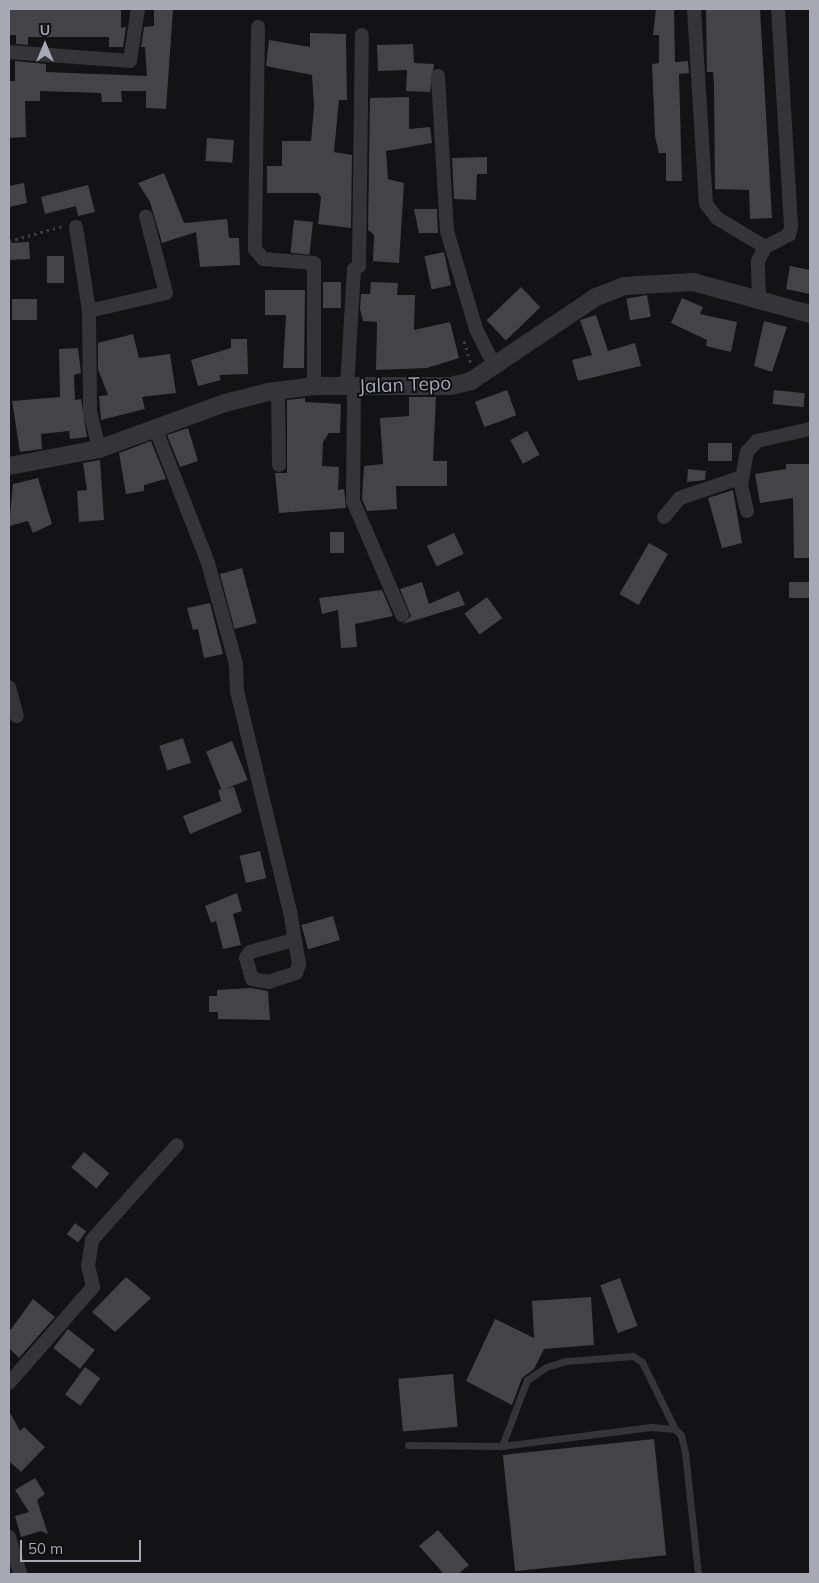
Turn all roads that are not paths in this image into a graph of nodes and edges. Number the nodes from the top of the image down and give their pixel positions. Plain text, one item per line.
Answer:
1 (138, 9) edge
2 (694, 9) edge
3 (778, 9) edge
4 (258, 27) dead end
5 (362, 35) dead end
6 (9, 52) edge
7 (438, 76) dead end
8 (146, 217) dead end
9 (73, 225) road end
10 (765, 247) junction
11 (759, 297) junction
12 (89, 311) junction
13 (810, 314) edge
14 (495, 367) junction
15 (314, 386) junction
16 (351, 387) junction
17 (278, 391) junction
18 (810, 429) edge
19 (156, 430) junction
20 (99, 449) junction
21 (9, 466) edge
22 (279, 466) dead end
23 (742, 477) junction
24 (746, 511) dead end
25 (664, 517) dead end
26 (402, 615) dead end
27 (9, 688) edge
28 (17, 716) dead end
29 (293, 940) dead end
30 (177, 1145) dead end
31 (9, 1383) edge
32 (675, 1429) junction
33 (408, 1445) dead end
34 (502, 1446) junction
35 (9, 1537) edge
36 (20, 1574) edge
37 (698, 1574) edge

1 - 6 street
2 - 10 street
3 - 10 street
4 - 15 street
5 - 16 street
7 - 14 street
8 - 12 street
9 - 12 street
10 - 11 street
11 - 13 street, Jalan Tepo
11 - 14 street, Jalan Tepo
12 - 20 street
14 - 16 street, Jalan Tepo
15 - 16 street, Jalan Tepo
15 - 17 street, Jalan Tepo
16 - 26 street
17 - 19 street, Jalan Tepo
17 - 22 street
18 - 23 street
19 - 20 street, Jalan Tepo
19 - 29 street
20 - 21 street, Jalan Tepo
23 - 24 street
23 - 25 street
27 - 28 street
30 - 31 street
32 - 34 lane
32 - 34 lane
32 - 37 lane
33 - 34 lane
35 - 36 street

